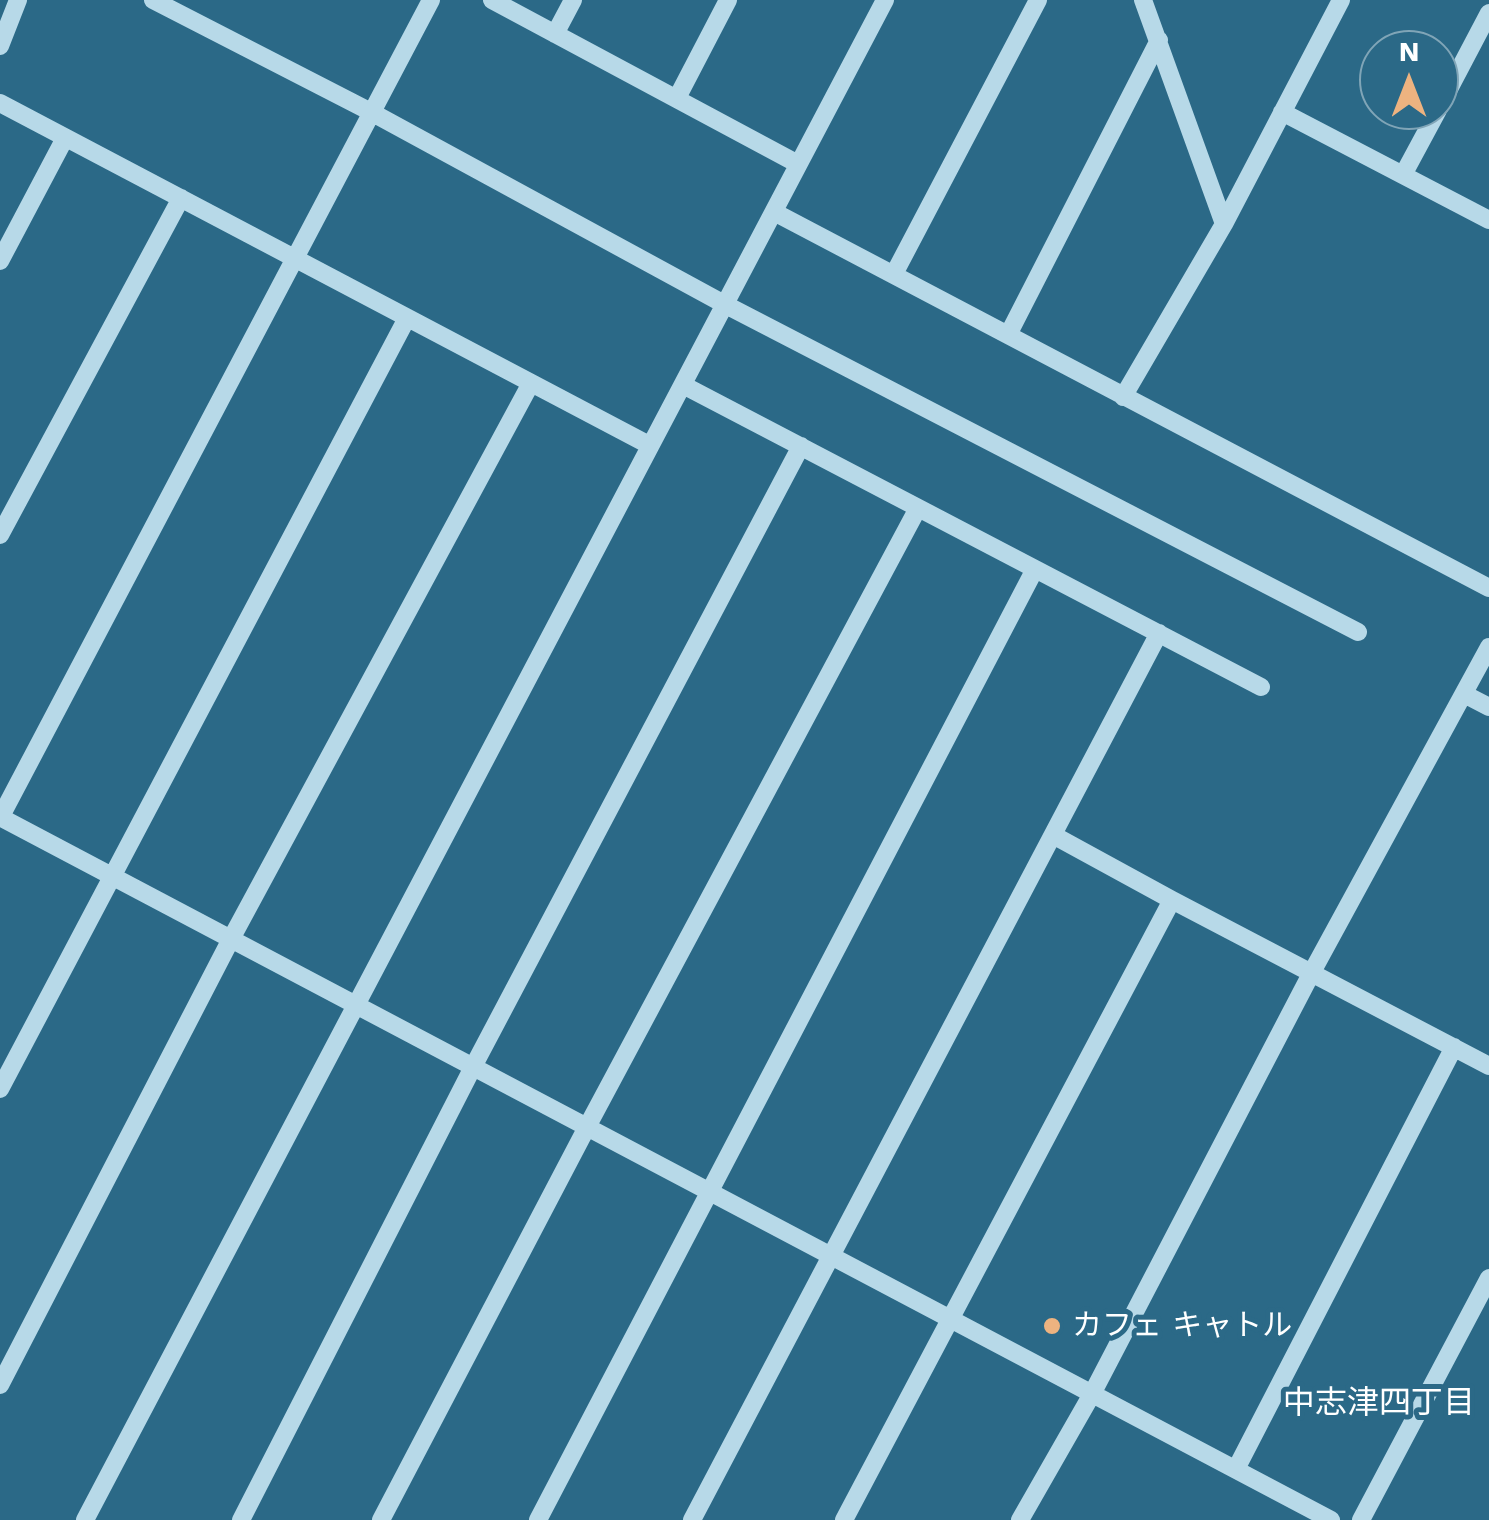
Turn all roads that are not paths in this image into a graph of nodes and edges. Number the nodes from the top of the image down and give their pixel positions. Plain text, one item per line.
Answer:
1 (18, 0) edge
2 (153, 0) edge
3 (431, 0) edge
4 (492, 0) edge
5 (573, 0) edge
6 (728, 0) edge
7 (885, 0) edge
8 (1038, 0) edge
9 (1144, 0) edge
10 (1340, 0) edge
11 (1489, 13) edge
12 (555, 34) junction
13 (1159, 40) junction
14 (0, 46) edge
15 (1459, 69) edge
16 (677, 98) junction
17 (0, 103) edge
18 (371, 112) junction
19 (1282, 112) junction
20 (1427, 130) edge
21 (66, 138) junction
22 (798, 164) junction
23 (1404, 175) junction
24 (181, 198) junction
25 (774, 212) junction
26 (1489, 220) edge
27 (1224, 224) junction
28 (294, 258) junction
29 (0, 261) edge
30 (894, 274) junction
31 (724, 304) junction
32 (407, 318) junction
33 (1008, 335) junction
34 (531, 383) junction
35 (682, 385) junction
36 (1122, 397) junction
37 (650, 445) junction
38 (801, 446) junction
39 (918, 508) junction
40 (0, 535) edge
41 (1035, 569) junction
42 (1489, 588) edge
43 (1358, 632) dead end
44 (1158, 634) junction
45 (1489, 647) edge
46 (1261, 687) dead end
47 (1464, 694) junction
48 (1489, 707) edge
49 (0, 818) edge
50 (1052, 834) junction
51 (112, 876) junction
52 (1172, 900) junction
53 (231, 939) junction
54 (1312, 972) junction
55 (354, 1004) junction
56 (1454, 1047) junction
57 (1489, 1066) edge
58 (473, 1067) junction
59 (0, 1088) edge
60 (587, 1127) junction
61 (710, 1192) junction
62 (831, 1256) junction
63 (1489, 1278) edge
64 (950, 1318) junction
65 (0, 1385) edge
66 (1092, 1394) junction
67 (1236, 1469) junction
68 (1028, 1518) edge
69 (85, 1520) edge
70 (241, 1520) edge
71 (381, 1520) edge
72 (538, 1520) edge
73 (692, 1520) edge
74 (844, 1520) edge
75 (1332, 1520) edge
76 (1361, 1520) edge

1 - 14 street
2 - 18 street
3 - 18 street
4 - 12 street
5 - 12 street
6 - 16 street
7 - 22 street
8 - 30 street
9 - 13 street
10 - 19 street
11 - 15 street
12 - 16 street
13 - 27 street
13 - 33 street
16 - 22 street
17 - 21 street
18 - 28 street
18 - 31 street
19 - 23 street
19 - 27 street
20 - 23 street
21 - 24 street
21 - 29 street
22 - 25 street
23 - 26 street
24 - 28 street
24 - 40 street
25 - 30 street
25 - 31 street
27 - 36 street
28 - 32 street
28 - 49 street
30 - 33 street
31 - 35 street
31 - 43 street
32 - 34 street
32 - 51 street
33 - 36 street
34 - 37 street
34 - 53 street
35 - 37 street
35 - 38 street
36 - 42 street
37 - 55 street
38 - 39 street
38 - 58 street
39 - 41 street
39 - 60 street
41 - 44 street
41 - 61 street
44 - 46 street
44 - 50 street
45 - 47 street
47 - 48 street
47 - 54 street
49 - 51 street
50 - 52 street
50 - 62 street
51 - 53 street
51 - 59 street
52 - 54 street
52 - 64 street
53 - 55 street
53 - 65 street
54 - 56 street
54 - 66 street
55 - 58 street
55 - 69 street
56 - 57 street
56 - 67 street
58 - 60 street
58 - 70 street
60 - 61 street
60 - 71 street
61 - 62 street
61 - 72 street
62 - 64 street
62 - 73 street
63 - 76 street
64 - 66 street
64 - 74 street
66 - 67 street
66 - 68 street
67 - 75 street

